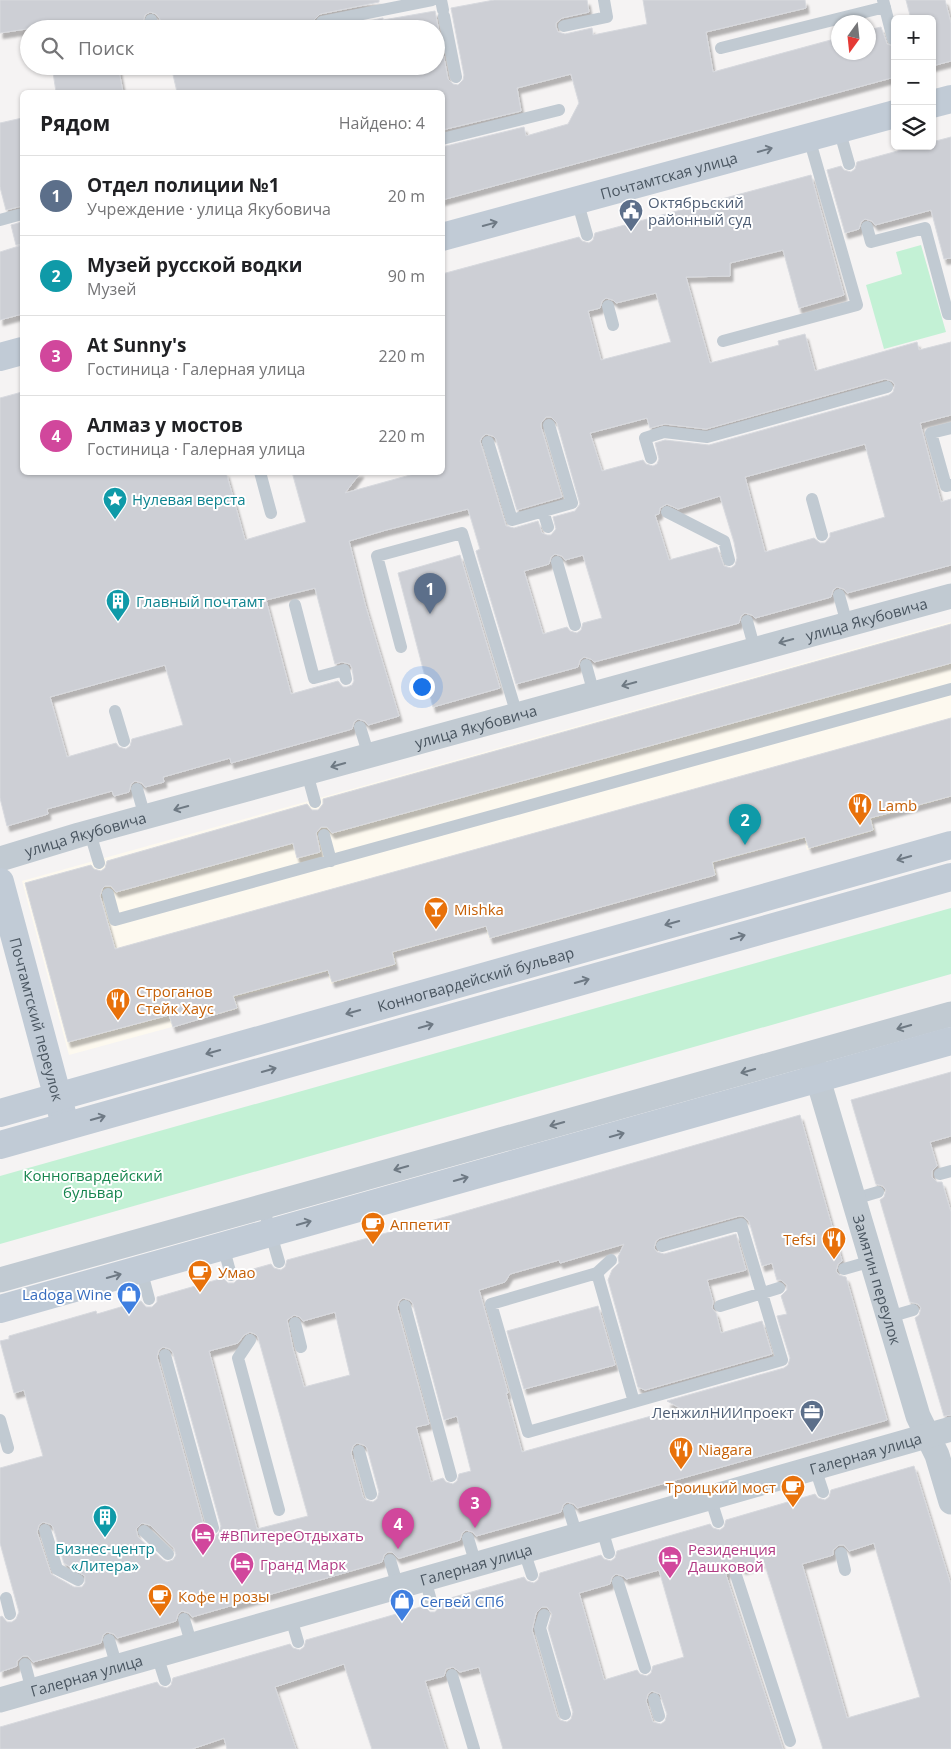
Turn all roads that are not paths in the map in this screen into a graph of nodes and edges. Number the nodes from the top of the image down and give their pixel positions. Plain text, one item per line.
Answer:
1 (432, 0) edge
2 (604, 0) edge
3 (884, 4) edge
4 (332, 20) edge
5 (445, 24) edge
6 (564, 26) dead end
7 (891, 31) edge
8 (721, 48) dead end
9 (456, 77) dead end
10 (951, 99) edge
11 (936, 103) edge
12 (559, 110) dead end
13 (891, 115) edge
14 (838, 130) junction
15 (445, 138) edge
16 (809, 138) junction
17 (849, 164) dead end
18 (577, 200) junction
19 (20, 215) edge
20 (0, 220) edge
21 (866, 227) dead end
22 (587, 235) dead end
23 (445, 236) edge
24 (608, 306) dead end
25 (951, 314) edge
26 (613, 325) dead end
27 (723, 341) dead end
28 (20, 352) edge
29 (0, 357) edge
30 (887, 387) dead end
31 (549, 426) dead end
32 (951, 428) edge
33 (488, 442) dead end
34 (651, 458) dead end
35 (261, 475) edge
36 (951, 485) edge
37 (812, 499) dead end
38 (543, 511) junction
39 (667, 512) dead end
40 (272, 513) dead end
41 (548, 527) dead end
42 (822, 535) dead end
43 (729, 560) dead end
44 (557, 562) dead end
45 (839, 595) dead end
46 (951, 596) edge
47 (295, 605) dead end
48 (747, 620) dead end
49 (847, 624) junction
50 (575, 625) dead end
51 (401, 647) dead end
52 (755, 650) junction
53 (586, 665) dead end
54 (346, 679) dead end
55 (951, 689) edge
56 (594, 694) junction
57 (115, 711) dead end
58 (517, 715) junction
59 (360, 727) dead end
60 (124, 741) dead end
61 (369, 756) junction
62 (307, 773) junction
63 (138, 789) dead end
64 (315, 802) dead end
65 (145, 818) junction
66 (90, 833) junction
67 (324, 835) dead end
68 (951, 845) edge
69 (0, 859) edge
70 (331, 860) junction
71 (99, 863) dead end
72 (951, 877) edge
73 (0, 882) edge
74 (108, 894) dead end
75 (951, 1014) edge
76 (951, 1041) edge
77 (814, 1066) junction
78 (58, 1096) junction
79 (0, 1113) edge
80 (66, 1127) junction
81 (0, 1145) edge
82 (878, 1192) dead end
83 (854, 1199) junction
84 (263, 1206) junction
85 (270, 1233) junction
86 (223, 1246) junction
87 (662, 1246) dead end
88 (611, 1260) dead end
89 (872, 1261) junction
90 (279, 1262) dead end
91 (141, 1269) junction
92 (844, 1269) dead end
93 (597, 1273) junction
94 (231, 1275) dead end
95 (0, 1280) edge
96 (779, 1288) dead end
97 (762, 1293) junction
98 (149, 1299) dead end
99 (405, 1306) dead end
100 (720, 1306) dead end
101 (0, 1309) edge
102 (913, 1310) dead end
103 (889, 1317) junction
104 (295, 1323) dead end
105 (250, 1340) dead end
106 (301, 1347) dead end
107 (165, 1355) dead end
108 (634, 1402) junction
109 (0, 1420) edge
110 (951, 1429) edge
111 (927, 1436) junction
112 (8, 1448) dead end
113 (359, 1451) dead end
114 (815, 1468) junction
115 (451, 1476) dead end
116 (823, 1492) dead end
117 (371, 1494) dead end
118 (710, 1497) junction
119 (951, 1502) edge
120 (279, 1510) dead end
121 (569, 1510) dead end
122 (718, 1522) dead end
123 (213, 1528) dead end
124 (602, 1529) junction
125 (45, 1530) dead end
126 (144, 1531) dead end
127 (577, 1536) junction
128 (468, 1538) dead end
129 (524, 1551) junction
130 (609, 1553) dead end
131 (841, 1553) dead end
132 (168, 1554) dead end
133 (390, 1560) dead end
134 (476, 1564) junction
135 (845, 1570) dead end
136 (735, 1572) dead end
137 (532, 1575) dead end
138 (425, 1579) junction
139 (78, 1580) dead end
140 (618, 1582) dead end
141 (398, 1587) junction
142 (6, 1598) dead end
143 (432, 1604) dead end
144 (10, 1614) dead end
145 (544, 1615) dead end
146 (291, 1618) junction
147 (184, 1619) dead end
148 (109, 1640) dead end
149 (298, 1642) dead end
150 (192, 1646) junction
151 (157, 1655) junction
152 (25, 1664) dead end
153 (116, 1667) junction
154 (645, 1668) dead end
155 (452, 1674) dead end
156 (165, 1680) dead end
157 (32, 1691) junction
158 (654, 1699) dead end
159 (0, 1700) edge
160 (565, 1714) dead end
161 (660, 1716) dead end
162 (790, 1741) dead end
163 (474, 1749) edge

1 - 4 lane
2 - 6 lane
3 - 7 lane
3 - 8 lane
5 - 9 lane
10 - 11 street
12 - 15 lane
13 - 14 street, Почтамтская улица
14 - 16 street, Почтамтская улица
14 - 17 lane
18 -> 16 street, Почтамтская улица
16 - 27 lane
18 - 22 lane
23 -> 18 street, Почтамтская улица
19 - 20 lane
21 - 25 lane
24 - 26 lane
28 - 29 street
30 - 34 lane
31 - 38 lane
32 - 36 lane
33 - 38 lane
35 - 40 lane
37 - 42 lane
38 - 41 lane
39 - 43 lane
44 - 50 lane
45 - 49 lane
46 - 49 street, улица Якубовича
47 - 54 lane
48 - 52 lane
49 -> 52 street, улица Якубовича
51 - 58 lane
52 -> 56 street, улица Якубовича
53 - 56 lane
55 - 70 lane
56 - 58 street, улица Якубовича
57 - 60 lane
58 - 61 street, улица Якубовича
59 - 61 lane
61 -> 62 street, улица Якубовича
62 - 64 lane
62 -> 65 street, улица Якубовича
63 - 65 lane
65 - 66 street, улица Якубовича
66 - 69 street, улица Якубовича
66 - 71 lane
67 - 70 lane
68 -> 78 street, Конногвардейский бульвар
70 - 74 lane
80 -> 72 street
73 - 78 street, Почтамтский переулок
75 -> 77 street
76 - 77 street
77 - 83 street, Замятин переулок
77 -> 84 street
85 -> 77 street
78 - 79 street, Конногвардейский бульвар
78 - 80 street, Почтамтский переулок
80 - 81 street
82 - 83 lane
83 - 89 street, Замятин переулок
84 - 85 lane
84 - 95 street
85 - 86 street
85 - 90 lane
86 - 91 street
86 - 94 lane
87 - 97 lane
88 - 93 lane
89 - 92 lane
89 - 103 street, Замятин переулок
91 - 98 lane
101 -> 91 street
93 - 108 lane
93 - 108 lane
96 - 97 lane
97 - 100 lane
97 - 108 lane
99 - 115 lane
102 - 103 lane
103 - 111 street, Замятин переулок
104 - 106 lane
105 - 120 lane
107 - 123 lane
109 - 112 lane
110 - 111 street, Галерная улица
111 - 114 street, Галерная улица
111 - 119 street, Замятин переулок
113 - 117 lane
114 - 116 lane
114 - 118 street, Галерная улица
118 - 122 lane
118 - 124 street, Галерная улица
121 - 127 lane
124 - 127 street, Галерная улица
124 - 130 lane
125 - 139 lane
126 - 132 lane
127 - 129 street, Галерная улица
128 - 134 lane
129 - 134 street, Галерная улица
129 - 137 lane
131 - 135 lane
133 - 141 lane
134 - 138 street, Галерная улица
136 - 162 lane
138 - 141 street, Галерная улица
138 - 143 lane
140 - 154 lane
141 - 146 street, Галерная улица
142 - 144 lane
145 - 160 lane
146 - 149 lane
146 - 150 street, Галерная улица
147 - 150 lane
148 - 153 lane
150 - 151 street, Галерная улица
151 - 153 street, Галерная улица
151 - 156 lane
152 - 157 lane
153 - 157 street, Галерная улица
155 - 163 lane
157 - 159 street, Галерная улица
158 - 161 lane

